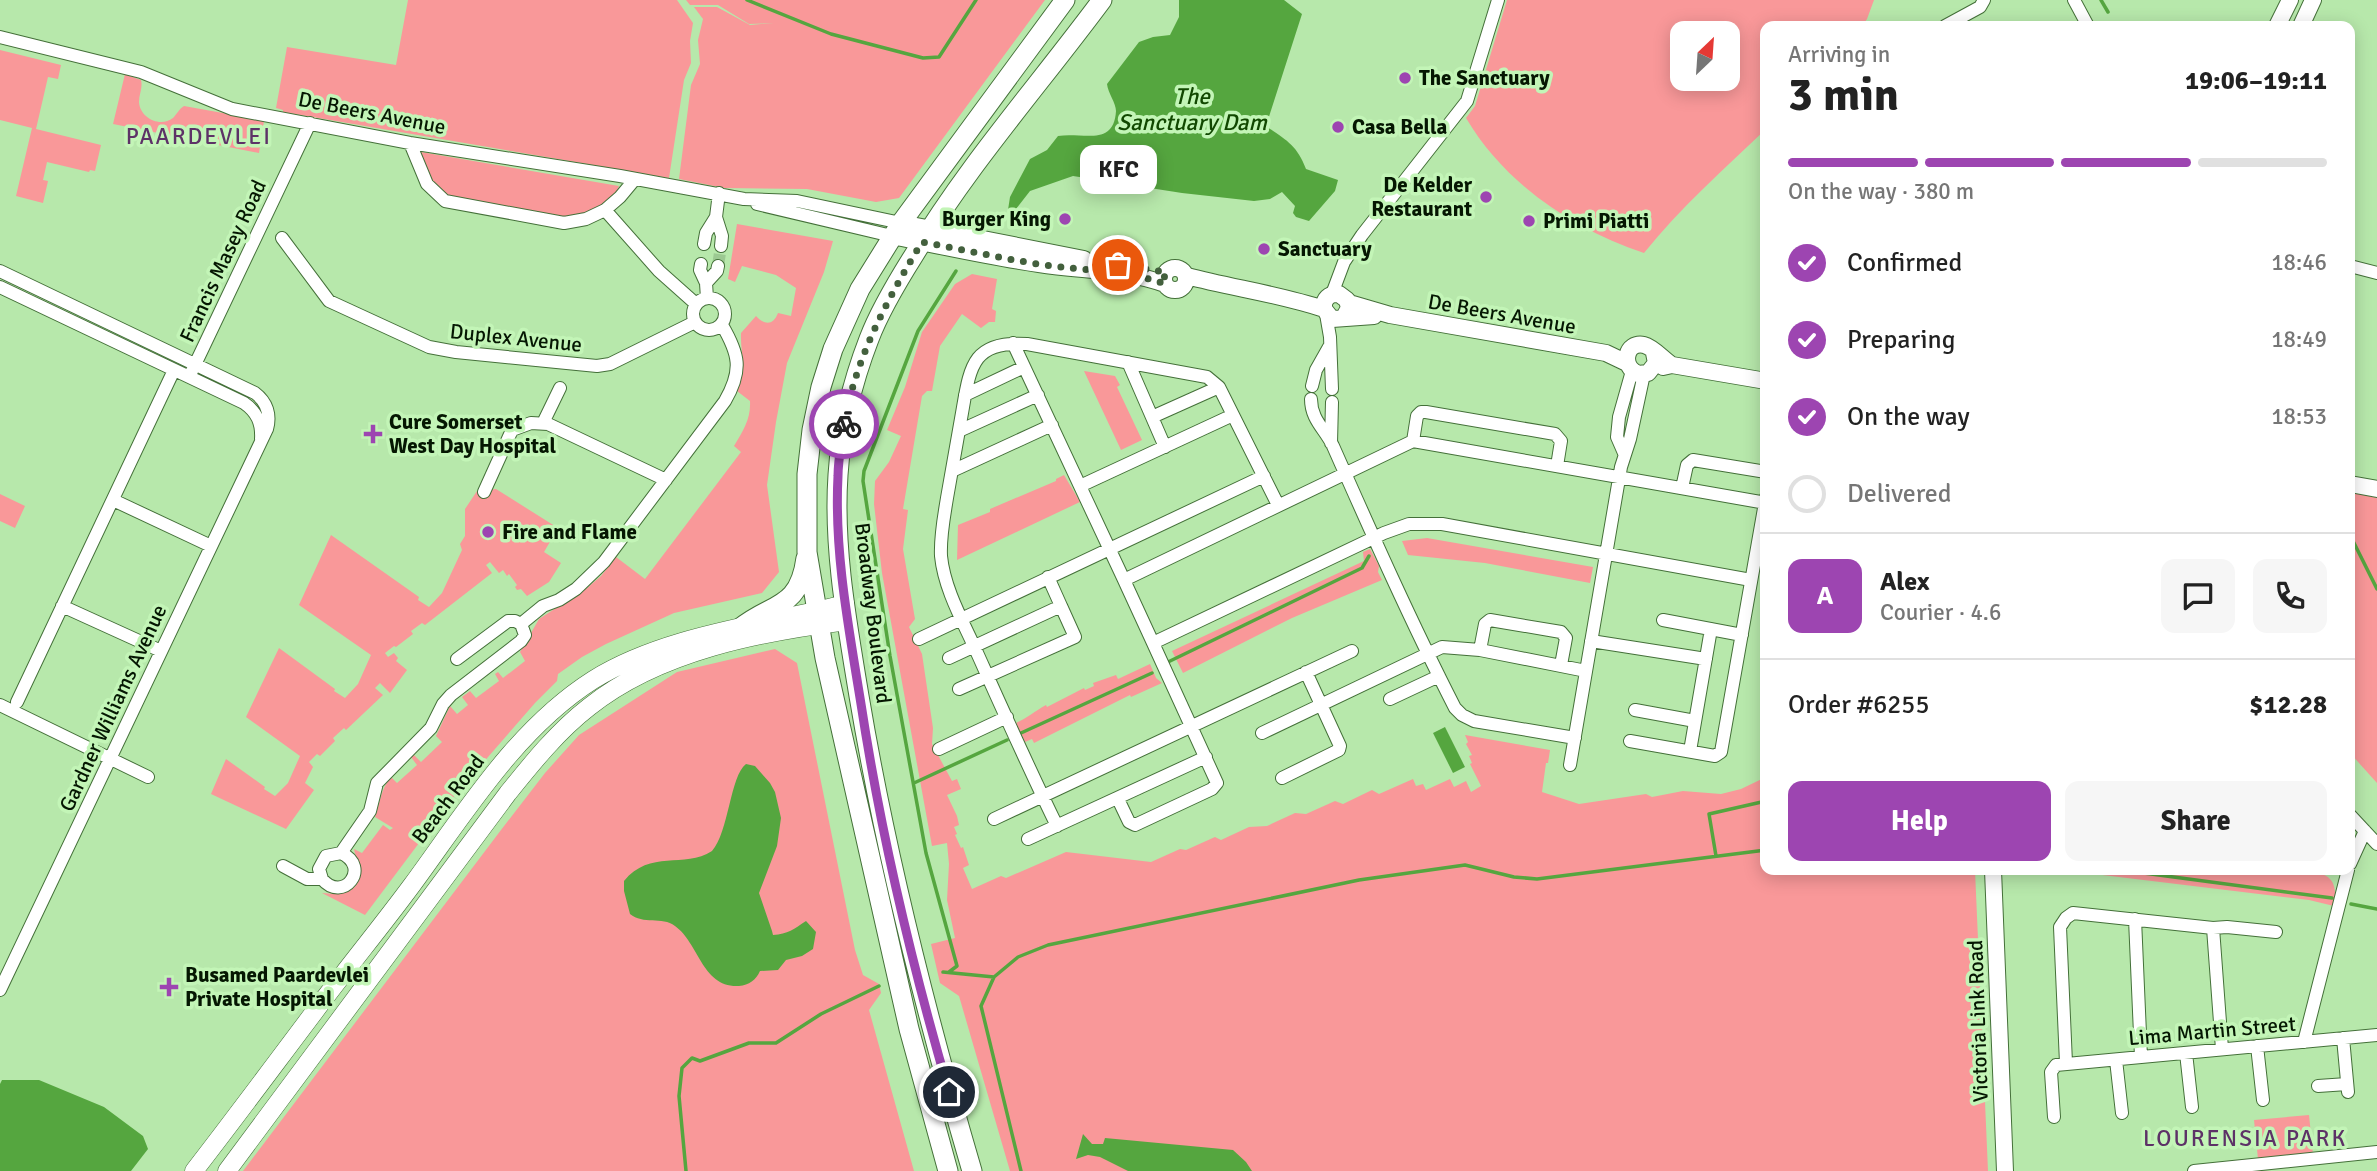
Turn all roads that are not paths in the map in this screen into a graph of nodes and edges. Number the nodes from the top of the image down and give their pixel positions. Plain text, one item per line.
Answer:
1 (1065, 0) edge
2 (1102, 0) edge
3 (1497, 0) edge
4 (1984, 0) edge
5 (2074, 0) edge
6 (2290, 0) edge
7 (2313, 0) edge
8 (1954, 21) edge
9 (2085, 21) edge
10 (2280, 21) edge
11 (2303, 21) edge
12 (0, 37) edge
13 (310, 123) junction
14 (410, 143) junction
15 (635, 178) junction
16 (719, 193) junction
17 (605, 210) junction
18 (716, 217) junction
19 (896, 230) junction
20 (926, 235) junction
21 (282, 238) dead end
22 (704, 244) tunnel mouth
23 (721, 246) tunnel mouth
24 (701, 264) tunnel mouth
25 (718, 266) tunnel mouth
26 (2355, 267) edge
27 (0, 271) edge
28 (2377, 273) edge
29 (1166, 278) junction
30 (706, 283) junction
31 (0, 287) edge
32 (701, 301) junction
33 (1336, 306) junction
34 (695, 323) junction
35 (722, 325) junction
36 (1329, 342) junction
37 (1013, 343) junction
38 (1128, 362) junction
39 (1640, 363) junction
40 (195, 364) junction
41 (1024, 367) junction
42 (174, 370) junction
43 (189, 377) junction
44 (1760, 380) edge
45 (1219, 387) junction
46 (560, 388) dead end
47 (965, 395) junction
48 (1038, 395) junction
49 (1233, 415) junction
50 (1152, 417) junction
51 (543, 423) junction
52 (1052, 425) junction
53 (959, 432) junction
54 (1412, 441) junction
55 (261, 443) junction
56 (1331, 443) junction
57 (1165, 446) junction
58 (1557, 466) junction
59 (952, 471) junction
60 (1760, 471) edge
61 (1344, 473) junction
62 (1264, 477) junction
63 (1619, 477) junction
64 (666, 480) junction
65 (2355, 485) edge
66 (1080, 486) junction
67 (1682, 488) junction
68 (2377, 489) edge
69 (484, 492) dead end
70 (113, 499) junction
71 (1760, 502) edge
72 (1278, 505) junction
73 (1760, 530) edge
74 (1374, 538) junction
75 (211, 546) junction
76 (1110, 549) junction
77 (807, 552) junction
78 (1606, 554) junction
79 (1048, 577) junction
80 (1124, 580) junction
81 (1751, 580) junction
82 (62, 606) junction
83 (1061, 606) junction
84 (846, 613) junction
85 (820, 618) junction
86 (961, 618) junction
87 (1663, 620) dead end
88 (521, 624) junction
89 (739, 629) junction
90 (1711, 629) junction
91 (1742, 635) junction
92 (919, 639) dead end
93 (1591, 641) junction
94 (1153, 643) junction
95 (974, 646) junction
96 (1480, 650) junction
97 (161, 651) junction
98 (1352, 651) dead end
99 (1427, 653) junction
100 (949, 658) dead end
101 (457, 659) dead end
102 (1706, 659) junction
103 (1561, 666) junction
104 (1586, 671) junction
105 (1306, 672) junction
106 (1438, 676) junction
107 (987, 677) junction
108 (959, 689) dead end
109 (1391, 699) dead end
110 (17, 702) dead end
111 (1320, 704) junction
112 (0, 705) edge
113 (1635, 710) dead end
114 (1006, 717) junction
115 (1695, 721) junction
116 (1192, 727) junction
117 (1262, 733) dead end
118 (1574, 738) junction
119 (1630, 741) dead end
120 (939, 749) dead end
121 (1690, 751) junction
122 (1206, 757) junction
123 (110, 759) junction
124 (1570, 765) dead end
125 (148, 776) dead end
126 (1282, 778) dead end
127 (1042, 797) junction
128 (1118, 799) junction
129 (994, 819) dead end
130 (2355, 820) edge
131 (1057, 826) junction
132 (2365, 831) junction
133 (1028, 839) dead end
134 (2377, 844) edge
135 (341, 853) junction
136 (2355, 853) edge
137 (283, 866) dead end
138 (1993, 875) edge
139 (2347, 875) edge
140 (322, 879) junction
141 (2135, 919) junction
142 (2213, 928) junction
143 (2276, 932) dead end
144 (0, 990) edge
145 (2377, 1035) edge
146 (2343, 1038) junction
147 (2304, 1042) junction
148 (2257, 1046) junction
149 (2222, 1049) junction
150 (2186, 1053) junction
151 (2141, 1057) junction
152 (2116, 1060) junction
153 (2066, 1063) junction
154 (2318, 1086) dead end
155 (2263, 1100) dead end
156 (2192, 1107) dead end
157 (2122, 1113) dead end
158 (2054, 1117) dead end
159 (2377, 1152) edge
160 (2271, 1167) edge
161 (194, 1171) edge
162 (227, 1171) edge
163 (948, 1171) edge
164 (972, 1171) edge
165 (2005, 1171) edge
166 (2194, 1171) edge

1 - 19 main road
2 - 20 main road, Broadway Boulevard
3 - 33 street
4 - 8 street
5 - 9 street
6 - 10 street
7 - 11 street
12 - 13 street, De Beers Avenue
13 - 14 street, De Beers Avenue
13 - 40 street, Francis Masey Road
14 - 15 street, De Beers Avenue
14 - 17 street
15 - 16 street, De Beers Avenue
15 - 17 street
16 - 18 street
16 - 19 street, De Beers Avenue
17 - 32 street
18 - 22 street
18 - 23 street
19 - 20 street, De Beers Avenue
19 - 77 main road
20 - 29 street, De Beers Avenue
20 - 29 street, De Beers Avenue
20 - 84 main road, Broadway Boulevard
21 - 34 street, Duplex Avenue
24 - 30 street
25 - 30 street
26 - 28 street
27 - 40 street, Gardner Williams Avenue
29 - 33 street, De Beers Avenue
30 - 32 street
31 - 42 street
32 - 34 street
32 - 35 street
33 - 36 street
33 - 39 street, De Beers Avenue
34 - 35 street
35 - 64 street
36 - 56 street
36 - 56 street
37 - 38 street
37 - 41 street
37 - 47 street
38 - 45 street
38 - 50 street
39 - 44 street, De Beers Avenue
39 - 63 street
40 - 43 street, Francis Masey Road
40 - 55 street, Gardner Williams Avenue
41 - 47 street
41 - 48 street
42 - 43 street
42 - 70 street
43 - 55 street
45 - 49 street
45 - 50 street
46 - 51 street
47 - 53 street
48 - 52 street
48 - 53 street
49 - 57 street
49 - 62 street
50 - 57 street
51 - 64 street
51 - 69 street
52 - 59 street
52 - 66 street
53 - 59 street
54 - 58 street
54 - 58 street
54 - 61 street
55 - 75 street, Gardner Williams Avenue
56 - 61 street
57 - 66 street
58 - 63 street
59 - 86 street
60 - 67 street
61 - 72 street
61 - 74 street
62 - 72 street
62 - 76 street
63 - 67 street
63 - 78 street
64 - 88 street
65 - 68 street
66 - 76 street
67 - 71 street
70 - 75 street
70 - 82 street
72 - 80 street
73 - 81 street
74 - 78 street
74 - 94 street
74 - 99 street
75 - 97 street, Gardner Williams Avenue
76 - 79 street
76 - 80 street
77 - 85 main road
77 - 89 main road
78 - 81 street
78 - 93 street
79 - 83 street
79 - 86 street
80 - 94 street
81 - 91 street
82 - 97 street
82 - 110 street
83 - 95 street
83 - 107 street
84 - 85 main road, Beach Road
84 - 164 main road, Broadway Boulevard
85 - 89 main road, Beach Road
85 - 162 main road, Beach Road
85 - 163 main road
86 - 92 street
86 - 95 street
87 - 90 street
88 - 101 street
88 - 135 street
89 - 161 main road, Beach Road
90 - 91 street
90 - 102 street
91 - 121 street
93 - 102 street
93 - 104 street
94 - 116 street
95 - 100 street
95 - 107 street
96 - 99 street
96 - 103 street
96 - 103 street
97 - 123 street, Gardner Williams Avenue
98 - 105 street
99 - 106 street
99 - 111 street
102 - 115 street
103 - 104 street
104 - 118 street
105 - 111 street
105 - 116 street
106 - 109 street
106 - 118 street
107 - 108 street
107 - 114 street
111 - 117 street
111 - 126 street
112 - 123 street
113 - 115 street
114 - 120 street
114 - 127 street
115 - 121 street
116 - 122 street
116 - 127 street
118 - 124 street
119 - 121 street
122 - 128 street
122 - 128 street
123 - 125 street
123 - 144 street, Gardner Williams Avenue
127 - 129 street
127 - 131 street
128 - 131 street
130 - 132 street
131 - 133 street
132 - 134 street
132 - 136 street
135 - 140 street
135 - 140 street
137 - 140 street
138 - 165 street, Victoria Link Road
139 - 147 street
141 - 142 street
141 - 151 street
141 - 153 street
142 - 143 street
142 - 149 street
145 - 146 street, Lima Martin Street
146 - 147 street, Lima Martin Street
146 - 154 street
147 - 148 street, Lima Martin Street
148 - 149 street, Lima Martin Street
148 - 155 street
149 - 150 street, Lima Martin Street
150 - 151 street, Lima Martin Street
150 - 156 street
151 - 152 street, Lima Martin Street
152 - 153 street, Lima Martin Street
152 - 157 street
153 - 158 street, Lima Martin Street
159 - 160 street
160 - 166 street

